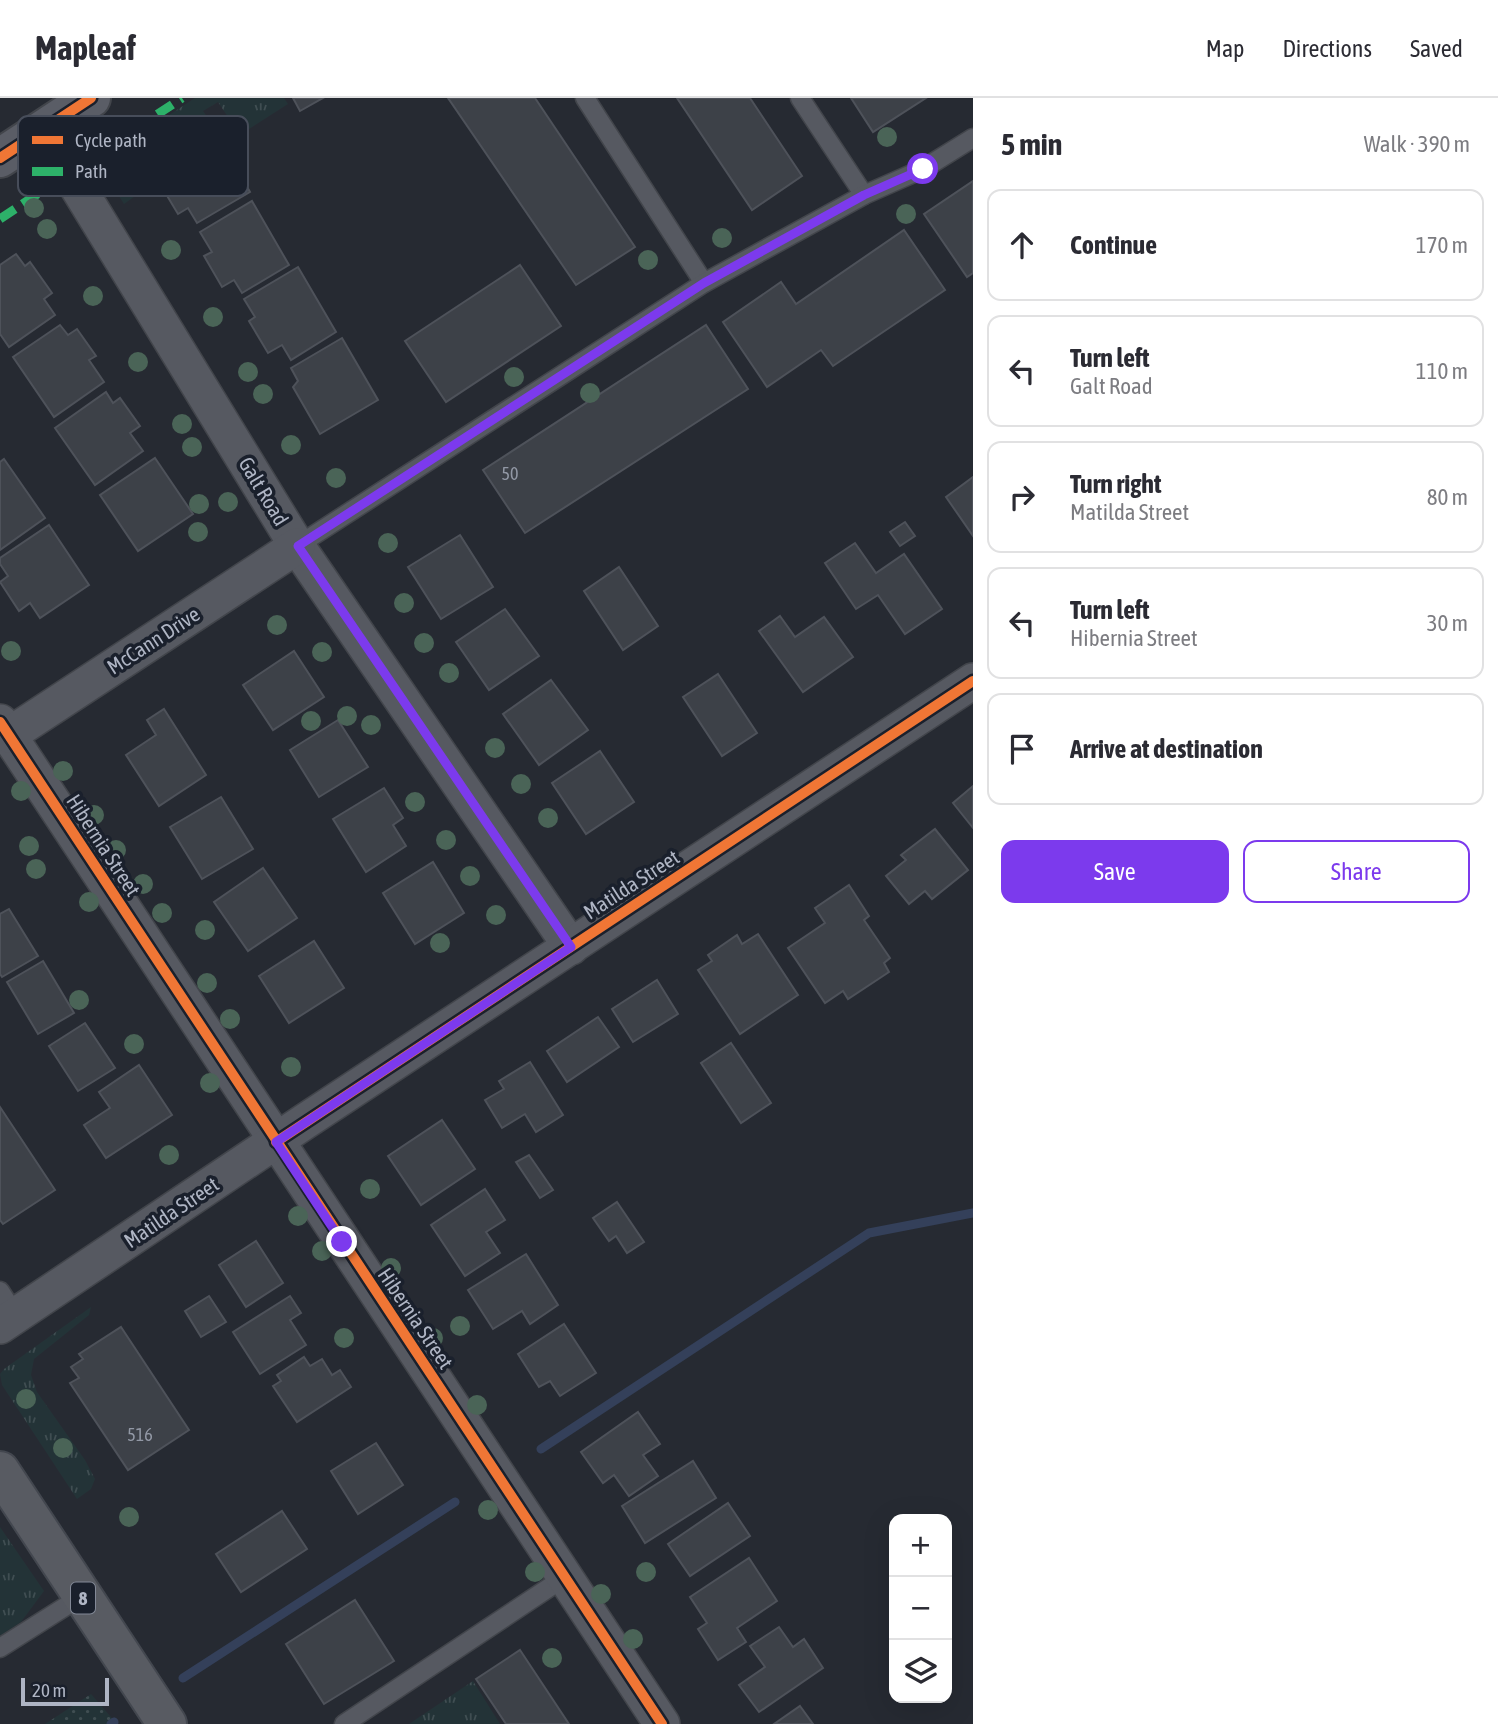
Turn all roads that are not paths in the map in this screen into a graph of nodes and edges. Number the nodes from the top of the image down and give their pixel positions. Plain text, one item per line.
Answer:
1 (92, 98) edge
2 (585, 98) edge
3 (800, 98) edge
4 (65, 116) edge
5 (973, 138) edge
6 (18, 147) edge
7 (0, 158) edge
8 (864, 195) junction
9 (83, 196) edge
10 (704, 283) junction
11 (298, 546) junction
12 (973, 681) edge
13 (4, 729) edge
14 (571, 947) junction
15 (276, 1142) junction
16 (5, 1311) edge
17 (0, 1471) edge
18 (565, 1577) junction
19 (82, 1596) junction
20 (0, 1648) edge
21 (167, 1724) edge
22 (344, 1724) edge
23 (662, 1724) edge

1 - 4 main road
2 - 10 lane
3 - 8 lane
5 - 8 lane
6 - 7 main road
8 - 10 lane
9 - 11 street, Galt Road
10 - 11 lane
11 - 13 street, McCann Drive
11 - 14 street, Galt Road
12 - 14 street, Matilda Street
13 - 15 street, Hibernia Street
14 - 15 street, Matilda Street
15 - 16 street, Matilda Street
15 - 18 street, Hibernia Street
17 - 19 main road, 8
18 - 22 lane
18 - 23 street, Hibernia Street
19 - 20 lane
19 - 21 main road, 8

